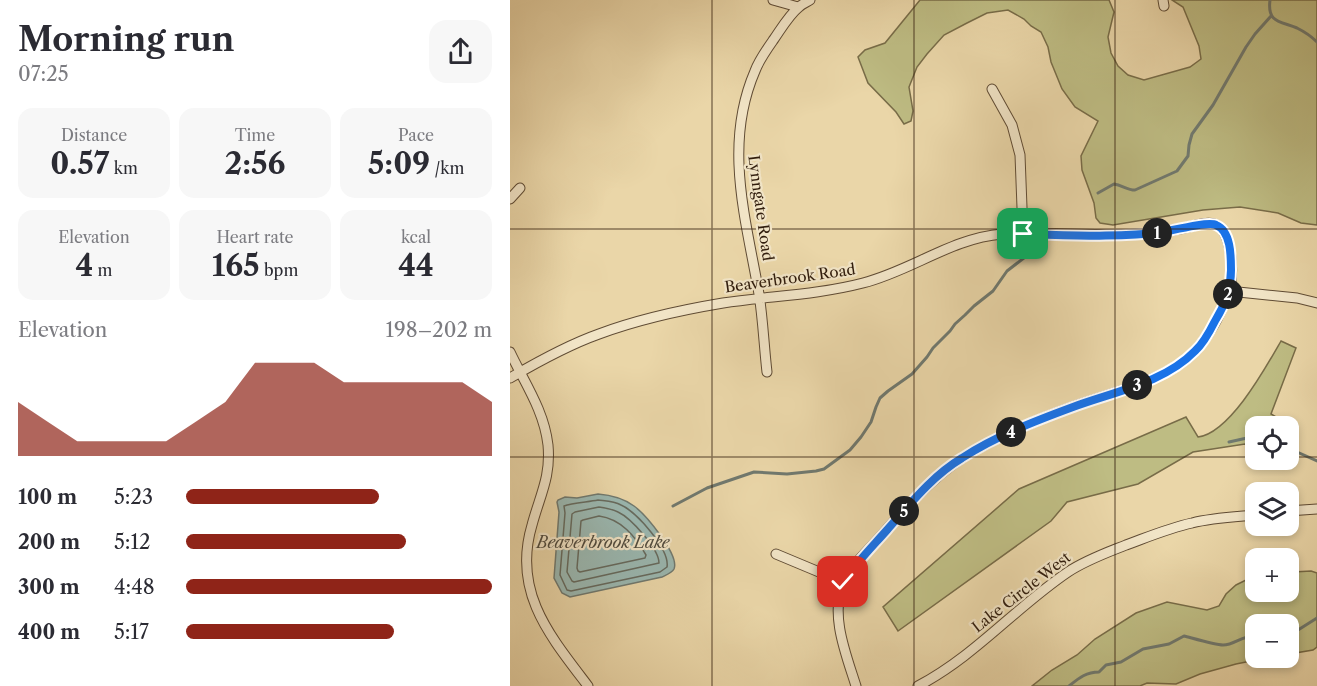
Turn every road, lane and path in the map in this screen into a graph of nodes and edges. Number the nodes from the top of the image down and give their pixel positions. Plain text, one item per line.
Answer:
1 (772, 0) edge
2 (810, 0) edge
3 (798, 7) junction
4 (992, 89) dead end
5 (520, 188) dead end
6 (510, 199) edge
7 (1023, 234) junction
8 (1229, 291) junction
9 (760, 298) junction
10 (1317, 303) edge
11 (510, 352) edge
12 (521, 372) junction
13 (766, 372) dead end
14 (510, 378) edge
15 (1317, 508) edge
16 (1299, 510) edge
17 (1245, 516) edge
18 (776, 554) dead end
19 (843, 582) junction
20 (588, 686) edge
21 (856, 686) edge
22 (918, 686) edge

1 - 3 street
2 - 3 street, Lynngate Road
3 - 9 street, Lynngate Road
4 - 7 street
5 - 6 street
7 - 8 street, Beaverbrook Road
7 - 9 street, Beaverbrook Road
8 - 10 street
8 - 19 street
9 - 12 street, Beaverbrook Road
9 - 13 street, Lynngate Road
11 - 12 street
12 - 14 street, Beaverbrook Road
12 - 20 street
15 - 16 street
17 - 22 street, Lake Circle West
18 - 19 street
19 - 21 street

